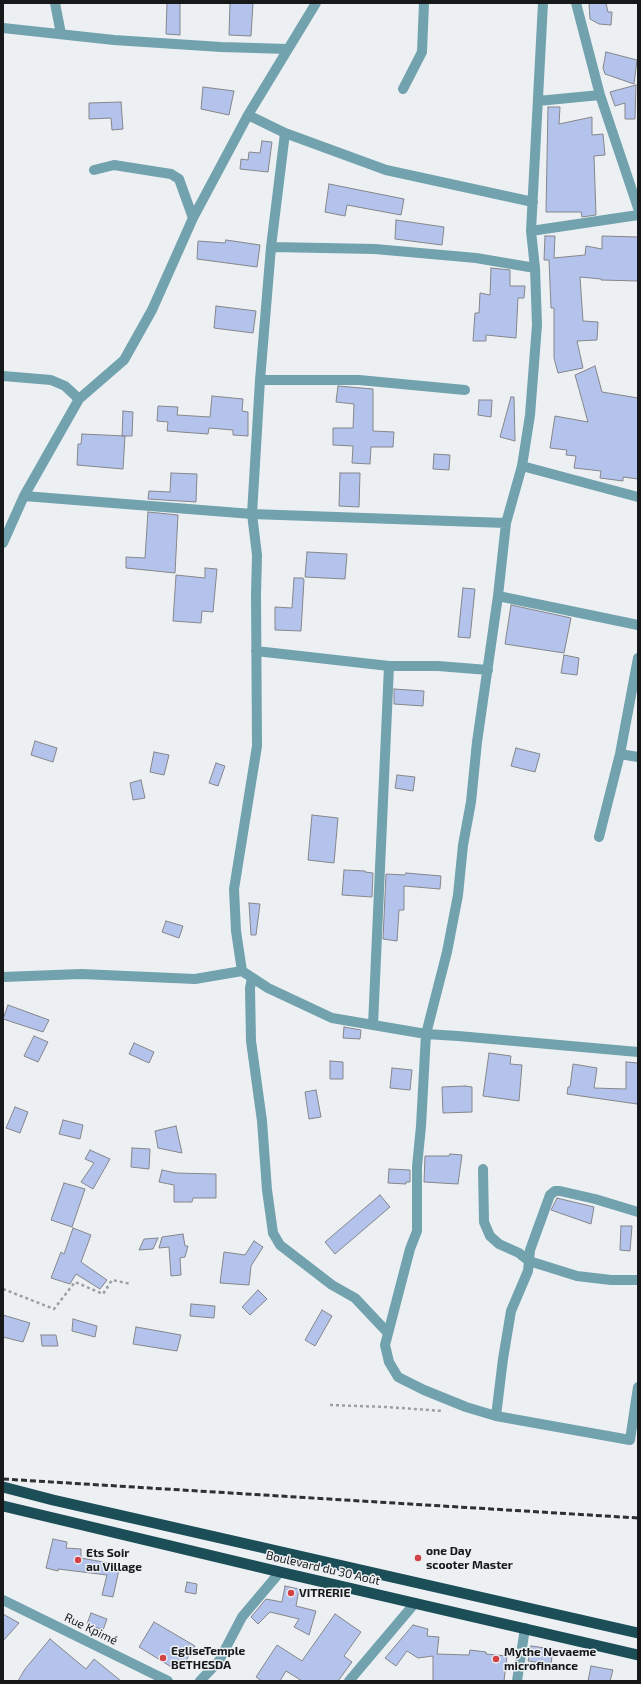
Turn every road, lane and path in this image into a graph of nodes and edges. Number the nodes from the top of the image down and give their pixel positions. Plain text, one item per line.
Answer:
1 (55, 3) edge
2 (316, 3) edge
3 (424, 3) edge
4 (540, 3) edge
5 (576, 3) edge
6 (3, 28) edge
7 (61, 34) junction
8 (288, 49) junction
9 (403, 89) dead end
10 (600, 95) junction
11 (538, 101) junction
12 (248, 115) junction
13 (285, 133) junction
14 (94, 170) dead end
15 (533, 202) junction
16 (638, 208) edge
17 (638, 214) edge
18 (193, 218) junction
19 (531, 231) junction
20 (271, 247) junction
21 (535, 268) junction
22 (3, 376) edge
23 (260, 380) junction
24 (464, 390) dead end
25 (79, 399) junction
26 (522, 466) junction
27 (24, 496) junction
28 (638, 497) edge
29 (252, 514) junction
30 (506, 524) junction
31 (3, 543) edge
32 (498, 596) junction
33 (638, 625) edge
34 (256, 651) junction
35 (638, 658) edge
36 (389, 666) junction
37 (488, 670) junction
38 (620, 754) junction
39 (638, 757) edge
40 (599, 837) dead end
41 (242, 971) junction
42 (3, 977) edge
43 (252, 978) junction
44 (372, 1025) junction
45 (426, 1034) junction
46 (638, 1052) edge
47 (483, 1169) dead end
48 (638, 1212) edge
49 (529, 1261) junction
50 (638, 1280) edge
51 (131, 1284) dead end
52 (3, 1289) edge
53 (388, 1333) junction
54 (638, 1387) edge
55 (330, 1405) dead end
56 (444, 1411) dead end
57 (496, 1416) junction
58 (634, 1440) edge
59 (3, 1487) edge
60 (3, 1506) edge
61 (280, 1572) junction
62 (3, 1600) edge
63 (415, 1603) junction
64 (525, 1628) junction
65 (638, 1633) edge
66 (638, 1655) edge
67 (168, 1681) edge
68 (200, 1681) edge
69 (349, 1681) edge
70 (517, 1681) edge

1 - 7 street
2 - 8 street
3 - 9 street
4 - 11 street
5 - 10 street
6 - 7 street
7 - 8 street
8 - 12 street
10 - 11 street
10 - 16 street
11 - 15 street
12 - 13 street
12 - 18 street
13 - 15 street
13 - 20 street
14 - 18 street
15 - 19 street
17 - 19 street
18 - 25 street
19 - 21 street
20 - 21 street
20 - 23 street
21 - 26 street
22 - 25 street
23 - 24 street
23 - 29 street
25 - 27 street
26 - 28 street
26 - 30 street
27 - 29 street
27 - 31 street
29 - 30 street
29 - 34 street
30 - 32 street
32 - 33 street
32 - 37 street
34 - 36 street
34 - 41 street
35 - 38 street
36 - 37 street
36 - 44 street
37 - 45 street
38 - 39 street
38 - 40 street
41 - 42 street
41 - 43 street
43 - 44 street
43 - 53 street
44 - 45 street
45 - 46 street
45 - 53 street
47 - 49 street
48 - 49 street
49 - 50 street
49 - 57 street
51 - 52 path
53 - 57 street
54 - 58 street
55 - 56 path
57 - 58 street
59 - 65 highway, Boulevard du 30 Août
60 - 61 highway, Boulevard du 30 Août
61 - 63 highway, Boulevard du 30 Août
61 - 68 street
62 - 67 street, Rue Kpimé
63 - 64 highway, Boulevard du 30 Août
63 - 69 street
64 - 66 highway, Boulevard du 30 Août
64 - 70 street

